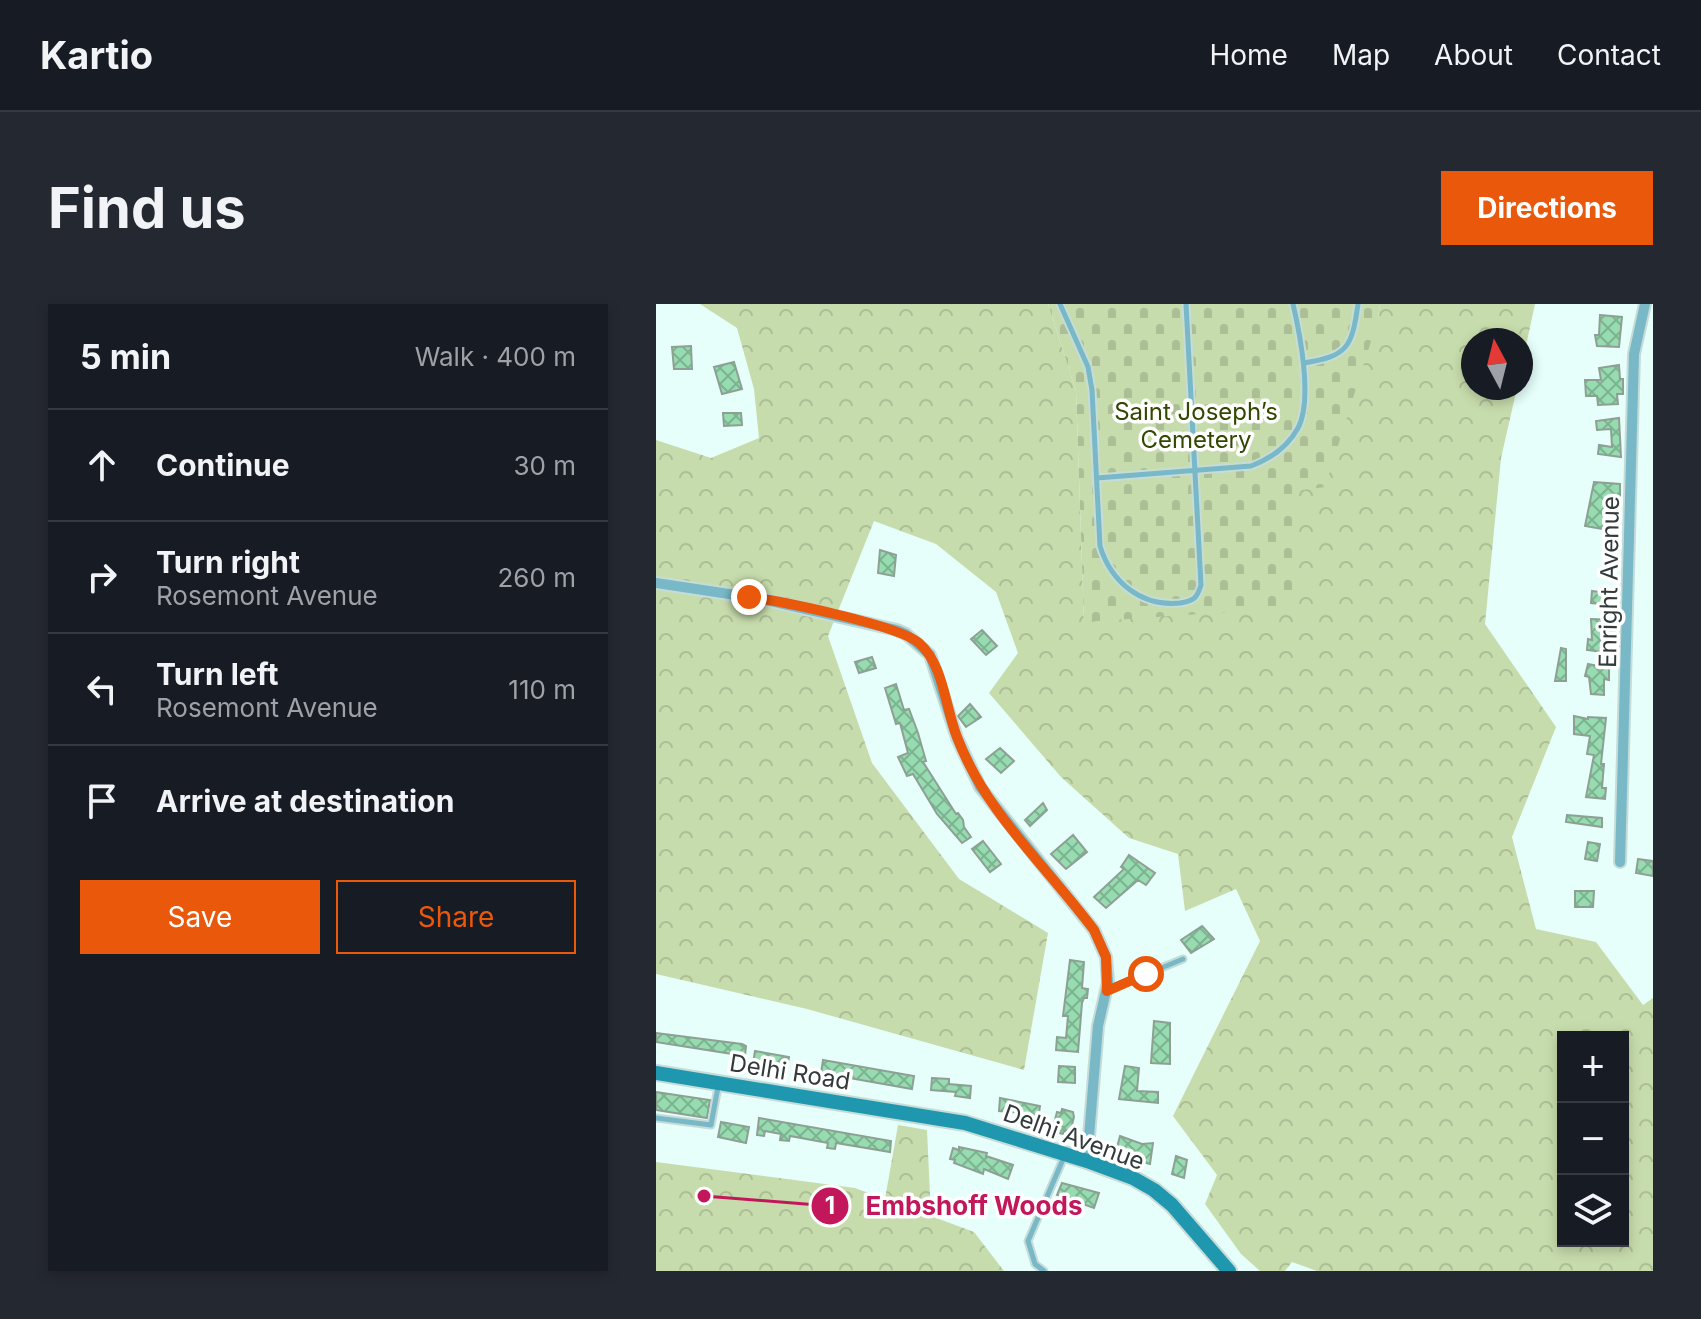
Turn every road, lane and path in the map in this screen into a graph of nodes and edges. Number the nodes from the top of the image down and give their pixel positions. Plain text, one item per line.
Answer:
1 (1060, 304) edge
2 (1186, 304) edge
3 (1293, 304) edge
4 (1358, 304) edge
5 (1645, 304) edge
6 (1304, 363) junction
7 (1195, 471) junction
8 (1097, 478) junction
9 (656, 583) edge
10 (1620, 862) dead end
11 (1183, 959) dead end
12 (1107, 991) junction
13 (656, 1073) edge
14 (719, 1083) junction
15 (917, 1114) joint
16 (656, 1118) edge
17 (1065, 1154) junction
18 (1087, 1161) junction
19 (1044, 1271) edge
20 (1229, 1271) edge

1 - 8 lane
2 - 7 lane
3 - 6 lane
4 - 6 lane
5 - 10 street, Enright Avenue
6 - 7 lane
7 - 8 lane
7 - 8 lane
9 - 12 street
11 - 12 lane
12 - 18 street
13 - 14 street, Delhi Road
14 - 15 street, Delhi Road
14 - 16 lane
15 - 17 street, Delhi Avenue
17 - 18 street, Delhi Avenue
17 - 19 lane
18 - 20 street, Delhi Avenue

